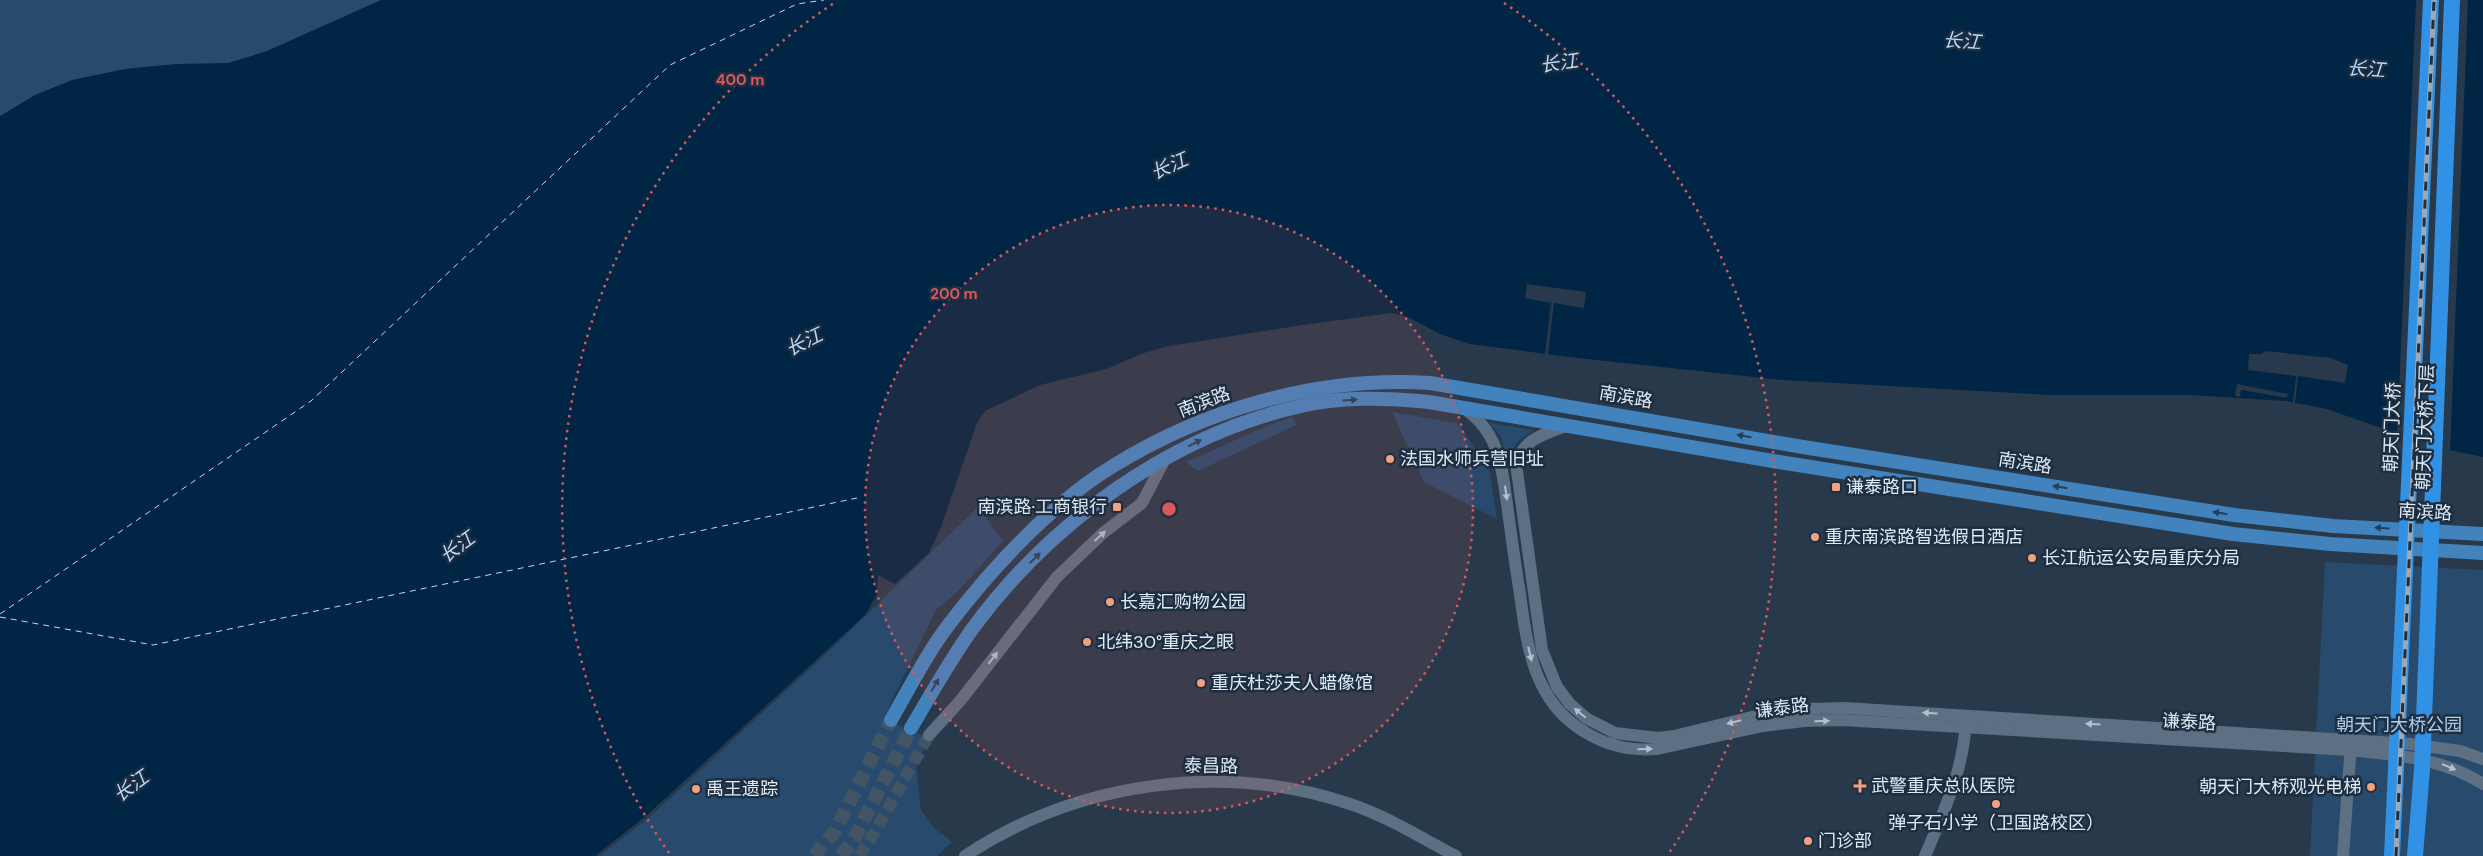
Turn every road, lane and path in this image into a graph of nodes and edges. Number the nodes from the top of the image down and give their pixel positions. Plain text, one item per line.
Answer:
1 (2425, 0) edge
2 (2431, 0) edge
3 (2452, 0) edge
4 (2459, 0) edge
5 (1462, 407) junction
6 (1566, 426) junction
7 (1770, 441) junction
8 (1165, 459) junction
9 (1779, 462) junction
10 (1926, 466) junction
11 (1830, 470) junction
12 (2483, 534) edge
13 (2483, 552) edge
14 (891, 720) tunnel mouth
15 (1966, 721) junction
16 (911, 728) tunnel mouth
17 (929, 736) tunnel mouth
18 (2350, 745) junction
19 (2483, 759) edge
20 (2483, 784) edge
21 (965, 856) edge
22 (1456, 856) edge
23 (1925, 856) edge
24 (2343, 856) edge
25 (2387, 856) edge
26 (2392, 856) edge
27 (2415, 856) edge
28 (2422, 856) edge

1 - 25 main road, 朝天门大桥下层
2 - 26 highway, 朝天门大桥
3 - 27 highway
4 - 28 main road, 朝天门大桥下层
5 - 6 main road, 南滨路
8 -> 5 main road, 南滨路
5 -> 15 main road, 谦泰路
6 - 9 main road, 南滨路
15 -> 6 main road, 谦泰路
7 - 9 main road
7 - 10 main road, 南滨路
7 -> 14 main road, 南滨路
16 -> 8 main road, 南滨路
17 -> 8 main road
9 - 11 main road, 南滨路
10 - 11 main road
12 -> 10 main road, 南滨路
11 - 13 main road, 南滨路
15 - 18 main road, 谦泰路
15 - 23 main road
18 - 19 main road
18 -> 20 main road
18 - 24 main road
21 - 22 main road, 泰昌路

